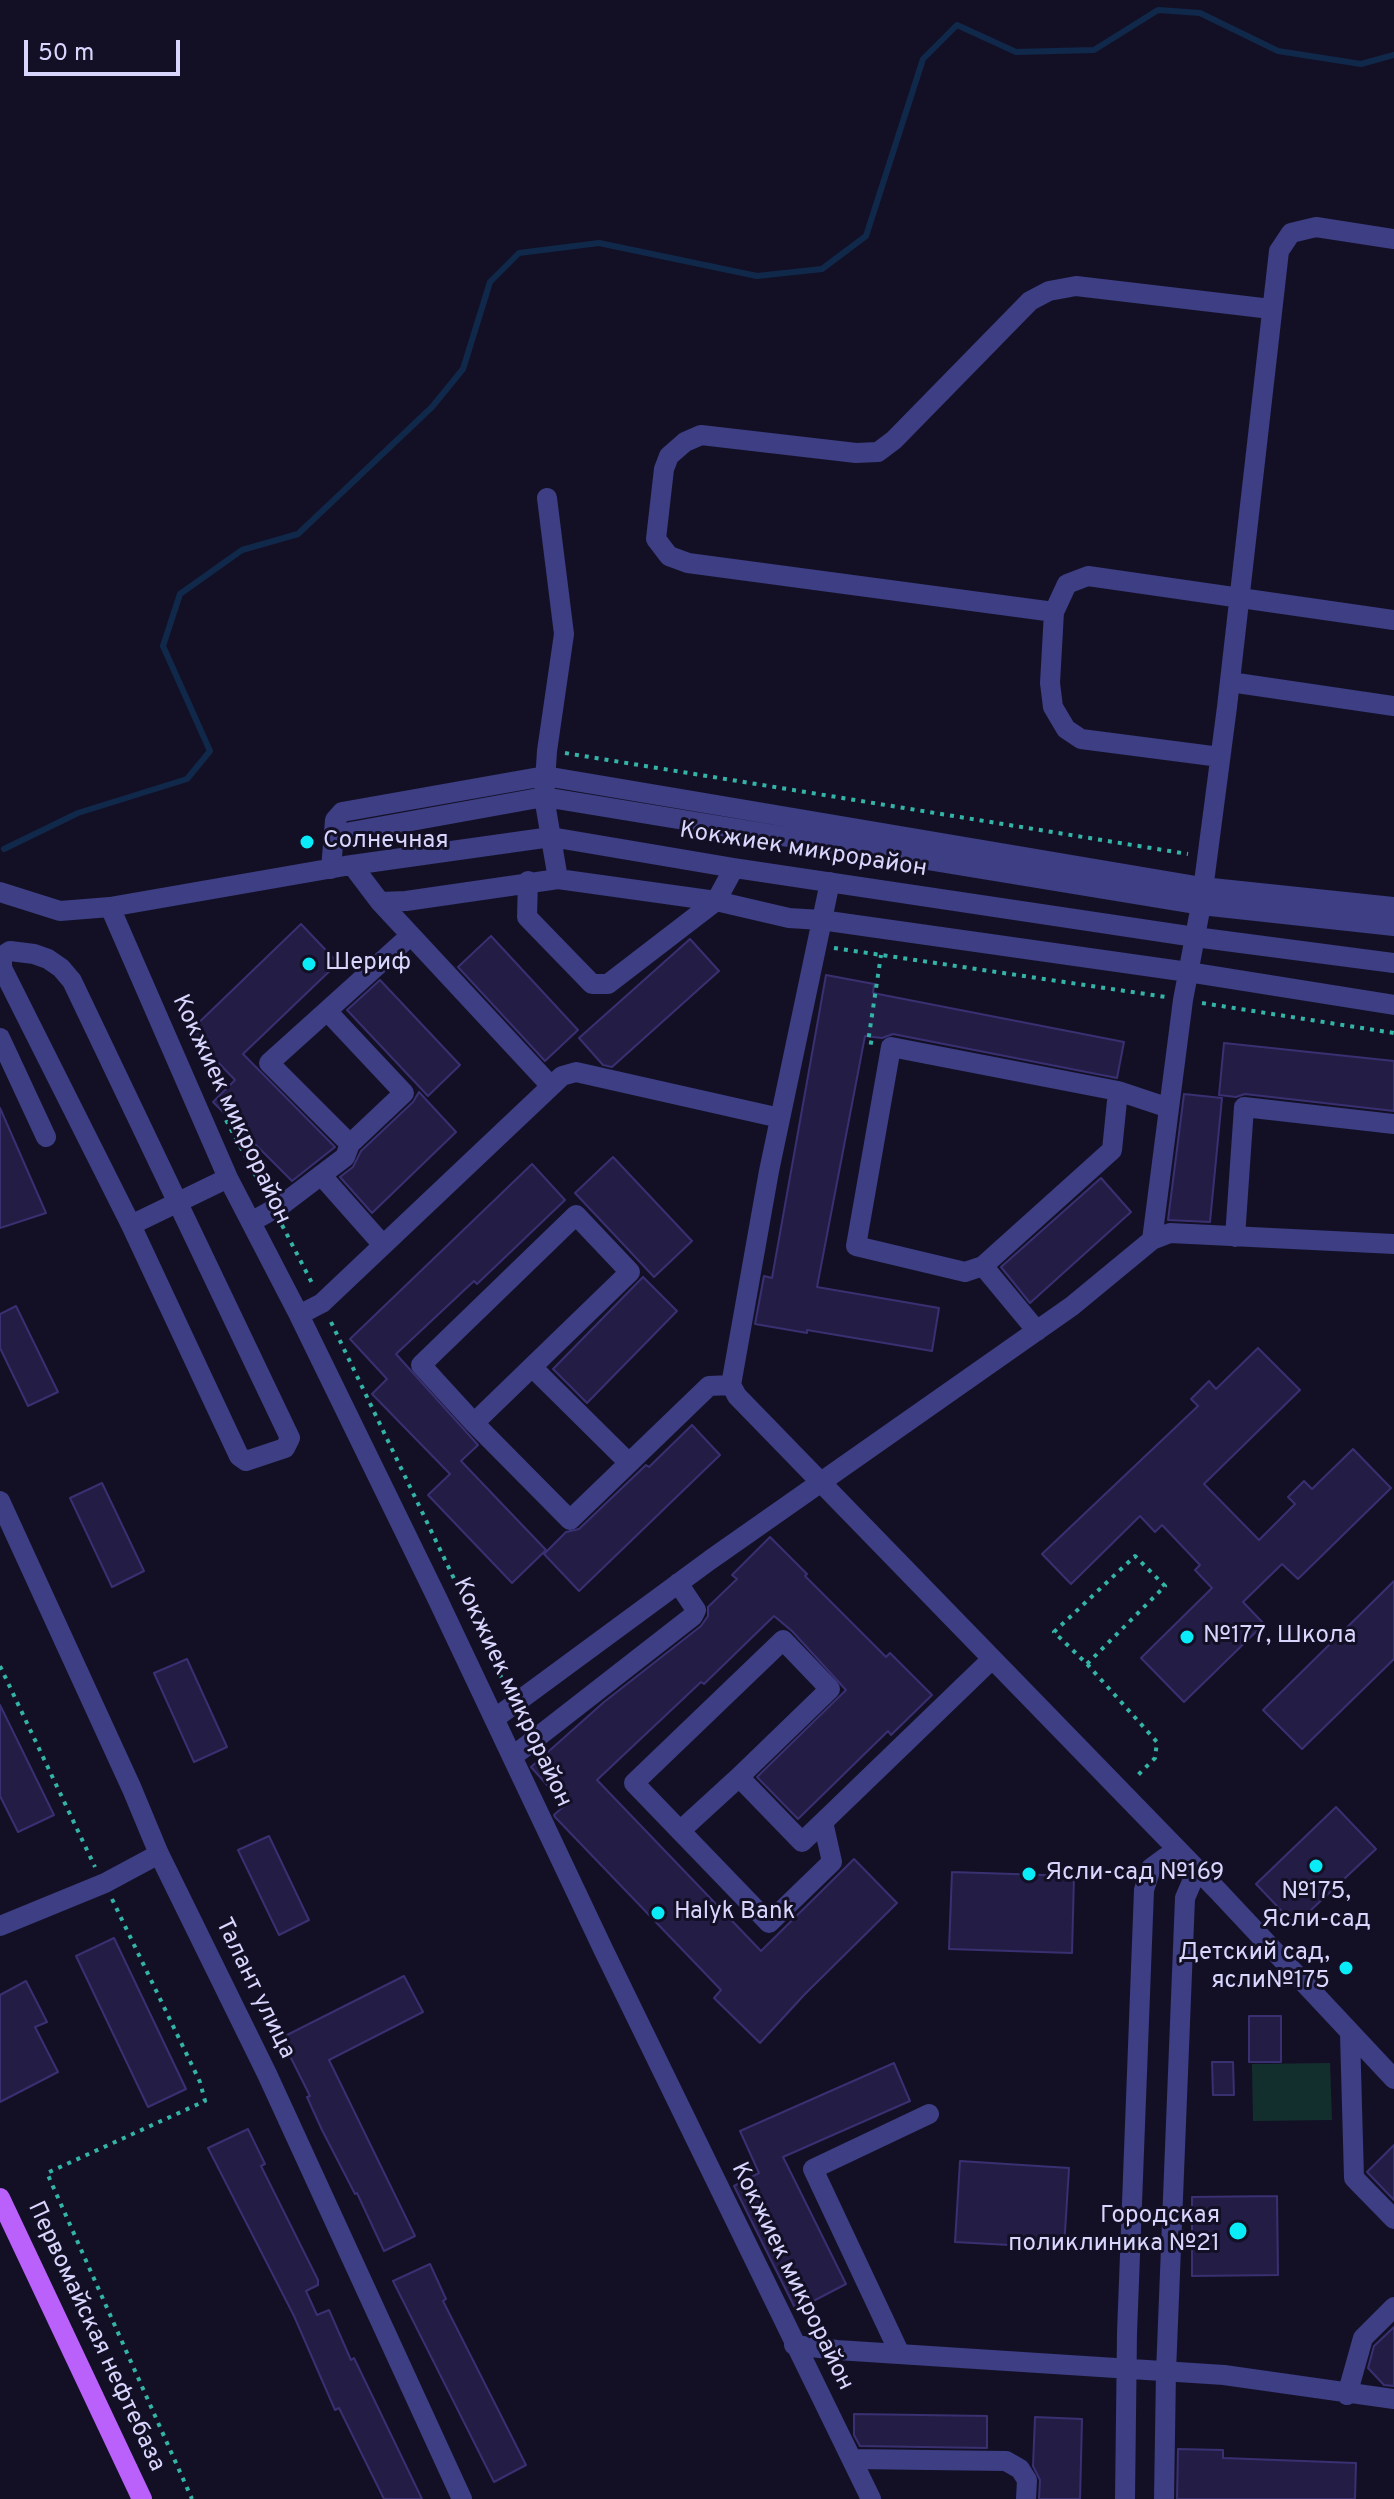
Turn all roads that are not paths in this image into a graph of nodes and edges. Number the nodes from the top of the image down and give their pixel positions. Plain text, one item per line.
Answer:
1 (1394, 239) edge
2 (1271, 309) junction
3 (547, 498) dead end
4 (1239, 598) junction
5 (1054, 612) junction
6 (1394, 620) edge
7 (1230, 682) junction
8 (1394, 706) edge
9 (1220, 757) junction
10 (545, 776) junction
11 (544, 797) junction
12 (334, 835) junction
13 (551, 837) junction
14 (352, 865) junction
15 (734, 868) junction
16 (331, 869) junction
17 (558, 879) junction
18 (528, 881) junction
19 (830, 882) junction
20 (0, 892) edge
21 (1202, 896) junction
22 (716, 901) junction
23 (380, 902) junction
24 (110, 907) junction
25 (1394, 907) edge
26 (821, 920) junction
27 (1394, 926) edge
28 (410, 936) junction
29 (1195, 937) junction
30 (1394, 963) edge
31 (1188, 972) junction
32 (1394, 1005) edge
33 (327, 1011) junction
34 (0, 1038) edge
35 (551, 1086) junction
36 (1118, 1091) junction
37 (1169, 1108) junction
38 (780, 1118) junction
39 (1394, 1124) edge
40 (46, 1137) dead end
41 (350, 1144) junction
42 (321, 1175) junction
43 (228, 1178) junction
44 (178, 1200) junction
45 (251, 1222) junction
46 (131, 1225) junction
47 (1235, 1237) junction
48 (1152, 1240) junction
49 (1394, 1244) edge
50 (383, 1245) junction
51 (983, 1266) junction
52 (299, 1315) junction
53 (1037, 1331) junction
54 (532, 1367) junction
55 (731, 1385) junction
56 (474, 1423) junction
57 (628, 1462) junction
58 (820, 1483) junction
59 (0, 1501) edge
60 (678, 1583) junction
61 (992, 1659) junction
62 (494, 1719) junction
63 (512, 1757) junction
64 (739, 1777) junction
65 (823, 1822) junction
66 (680, 1831) junction
67 (159, 1854) junction
68 (1191, 1863) junction
69 (0, 1926) edge
70 (1350, 2034) junction
71 (1390, 2068) edge
72 (929, 2114) dead end
73 (0, 2198) edge
74 (1394, 2219) edge
75 (1394, 2307) edge
76 (794, 2345) junction
77 (900, 2354) junction
78 (1126, 2369) junction
79 (1166, 2372) junction
80 (1347, 2395) junction
81 (1394, 2399) edge
82 (852, 2459) junction
83 (142, 2499) edge
84 (462, 2499) edge
85 (871, 2499) edge
86 (1026, 2499) edge
87 (1125, 2499) edge
88 (1164, 2499) edge

1 - 2 street
2 - 4 street
2 - 5 street
3 - 10 street
4 - 5 street
4 - 6 street
4 - 7 street
5 - 9 street
7 - 8 street
7 - 9 street
9 - 21 street
10 - 11 street
10 - 12 street
10 - 21 street
11 - 12 street
11 - 13 street
11 - 21 street
12 - 16 street
13 - 14 street, Кокжиек микрорайон
13 - 15 street, Кокжиек микрорайон
13 - 17 street
14 - 16 street, Кокжиек микрорайон
14 - 23 street
15 - 19 street, Кокжиек микрорайон
15 - 22 street
16 - 24 street, Кокжиек микрорайон
17 - 18 street
17 - 22 street
18 - 22 street
18 - 23 street
19 - 26 street
19 - 29 street, Кокжиек микрорайон
20 - 24 street, Кокжиек микрорайон
21 - 25 street
21 - 27 street
21 - 29 street
22 - 26 street
23 - 28 street
24 - 43 street, Кокжиек микрорайон
26 - 31 street
26 - 38 street
28 - 33 street
28 - 35 street
29 - 30 street, Кокжиек микрорайон
29 - 31 street
31 - 32 street
31 - 37 street
33 - 41 street
33 - 41 street
34 - 40 street
35 - 38 street
35 - 50 street
36 - 37 street
36 - 51 street
36 - 51 street
37 - 48 street
38 - 55 street
39 - 47 street
41 - 42 street
42 - 45 street
42 - 50 street
43 - 44 street
43 - 45 street, Кокжиек микрорайон
44 - 46 street
44 - 46 street
44 - 46 street
45 - 52 street, Кокжиек микрорайон
47 - 48 street
47 - 49 street
48 - 53 street
50 - 52 street
51 - 53 street
52 - 62 street, Кокжиек микрорайон
53 - 58 street
54 - 56 street
54 - 56 street
54 - 57 street
55 - 57 street
55 - 58 street
56 - 57 street
58 - 60 street
58 - 61 street
59 - 67 street, Талант улица
60 - 62 street
60 - 63 street
61 - 65 street
61 - 68 street
62 - 63 street, Кокжиек микрорайон
63 - 76 street, Кокжиек микрорайон
64 - 65 street
64 - 66 street
64 - 66 street
65 - 66 street
67 - 69 street
67 - 84 street, Талант улица
68 - 70 street
68 - 78 street
68 - 79 street
70 - 71 street
70 - 74 street
72 - 77 street
73 - 83 main road, Первомайская нефтебаза
75 - 80 street
76 - 77 street
76 - 82 street, Кокжиек микрорайон
77 - 78 street
78 - 79 street
78 - 87 street
79 - 80 street
79 - 88 street
80 - 81 street
82 - 85 street, Кокжиек микрорайон
82 - 86 street

